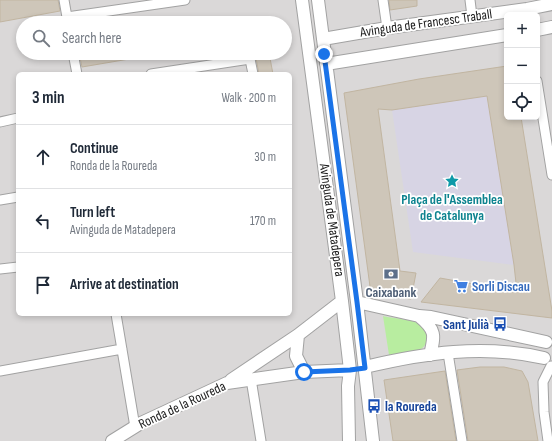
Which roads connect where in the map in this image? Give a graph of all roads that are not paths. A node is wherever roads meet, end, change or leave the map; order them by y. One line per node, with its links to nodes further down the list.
1 (64, 0): 10 (street)
2 (185, 0): 11 (street)
3 (302, 0): 33 (street, Avinguda de Matadepera)
4 (318, 0): 17 (street, Avinguda de Matadepera)
5 (383, 0): 14 (street)
6 (470, 0): 12 (street)
7 (548, 3): 8 (street, Avinguda de Francesc Traball)
8 (527, 12)
9 (504, 14): 12 (street, Avinguda de Francesc Traball)
10 (67, 16)
11 (91, 16)
12 (472, 16): 14 (street, Avinguda de Francesc Traball)
13 (552, 27): 15 (street)
14 (387, 28): 17 (street, Avinguda de Francesc Traball)
15 (540, 29)
16 (504, 35): 21 (street, Avinguda de Francesc Traball)
17 (323, 39): 21 (street, Avinguda de Matadepera)
18 (74, 60): 22 (street)
19 (243, 60): 23 (street)
20 (250, 60): 24 (street)
21 (326, 64): 34 (street, Avinguda de Matadepera)
22 (77, 72)
23 (164, 72)
24 (253, 72)
25 (538, 84): 28 (street)
26 (16, 118): 27 (street)
27 (0, 122)
28 (552, 175)
29 (16, 197): 30 (street)
30 (0, 200)
31 (16, 267): 32 (street)
32 (0, 269)
33 (342, 301): 34 (street); 37 (street); 44 (street, Avinguda de Matadepera)
34 (357, 302): 36 (street); 43 (street, Avinguda de Matadepera)
35 (116, 316): 39 (street)
36 (419, 316): 38 (street); 41 (street)
37 (298, 335): 46 (street); 48 (street)
38 (549, 340): 42 (street)
39 (122, 349): 45 (street); 49 (street)
40 (448, 353): 41 (street); 42 (street); 54 (street)
41 (430, 355): 43 (street)
42 (549, 364): 55 (street)
43 (365, 368): 44 (street); 53 (street, Avinguda de Matadepera)
44 (350, 370): 46 (street, Ronda de la Roureda); 52 (street, Avinguda de Matadepera)
45 (0, 371)
46 (304, 372): 47 (street, Ronda de la Roureda)
47 (251, 379): 48 (street, Ronda de la Roureda); 51 (street)
48 (227, 382): 49 (street, Ronda de la Roureda)
49 (135, 427): 50 (street, Ronda de la Roureda)
50 (112, 441)
51 (262, 441)
52 (349, 441)
53 (374, 441)
54 (462, 441)
55 (548, 441)

